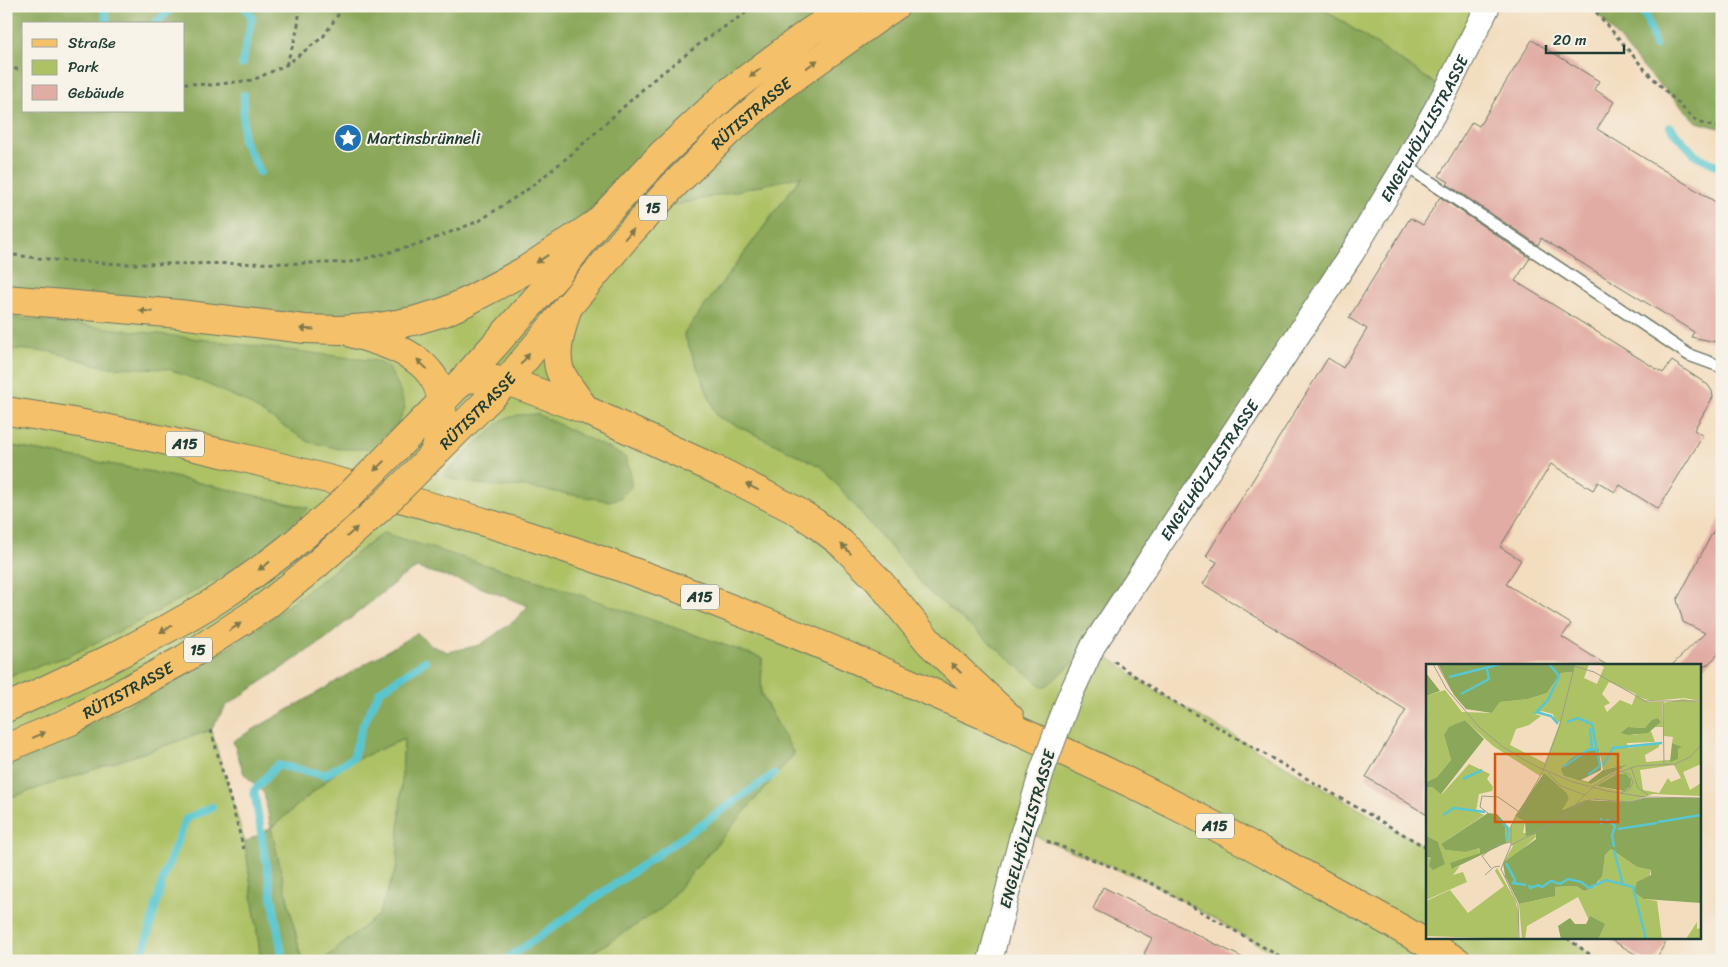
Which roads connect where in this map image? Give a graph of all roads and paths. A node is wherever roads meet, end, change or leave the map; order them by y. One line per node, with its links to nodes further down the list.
1 (299, 6): 8 (path)
2 (344, 6): 8 (path)
3 (756, 6): 15 (path)
4 (849, 6): 14 (main road, RÜTISTRASSE / 15, one-way to 14)
5 (895, 6): 17 (main road, RÜTISTRASSE / 15, one-way to 5)
6 (1488, 6): 13 (street, ENGELHÖLZLISTRASSE)
7 (1591, 6): 12 (path)
8 (286, 65): 11 (path)
9 (6, 68): 10 (path)
10 (22, 70)
11 (185, 83)
12 (1722, 129)
13 (1405, 164): 19 (lane); 26 (street, ENGELHÖLZLISTRASSE)
14 (597, 222): 18 (main road, one-way to 18); 20 (main road, RÜTISTRASSE / 15)
15 (6, 254)
16 (6, 299): 18 (main road, one-way to 16)
17 (568, 306): 21 (main road, RÜTISTRASSE / 15, one-way to 17); 23 (main road)
18 (340, 330): 22 (main road, one-way to 18)
19 (1722, 367)
20 (465, 378): 21 (main road); 22 (main road, RÜTISTRASSE / 15)
21 (506, 382): 23 (main road); 25 (main road, RÜTISTRASSE / 15)
22 (442, 402): 25 (main road, RÜTISTRASSE / 15)
23 (586, 410): 29 (main road, one-way to 23)
24 (6, 411): 29 (main road, A15)
25 (431, 443): 27 (main road, RÜTISTRASSE / 15, one-way to 27, bridge); 30 (main road, RÜTISTRASSE / 15, one-way to 25, bridge)
26 (1093, 646): 31 (street, ENGELHÖLZLISTRASSE, bridge); 32 (path)
27 (6, 708)
28 (211, 730): 33 (path)
29 (1027, 734): 37 (main road, A15)
30 (6, 748)
31 (1025, 825): 35 (street, ENGELHÖLZLISTRASSE); 36 (path)
32 (1426, 847)
33 (244, 849)
34 (1570, 940): 38 (path)
35 (990, 961)
36 (1288, 961)
37 (1457, 961)
38 (1599, 961)

